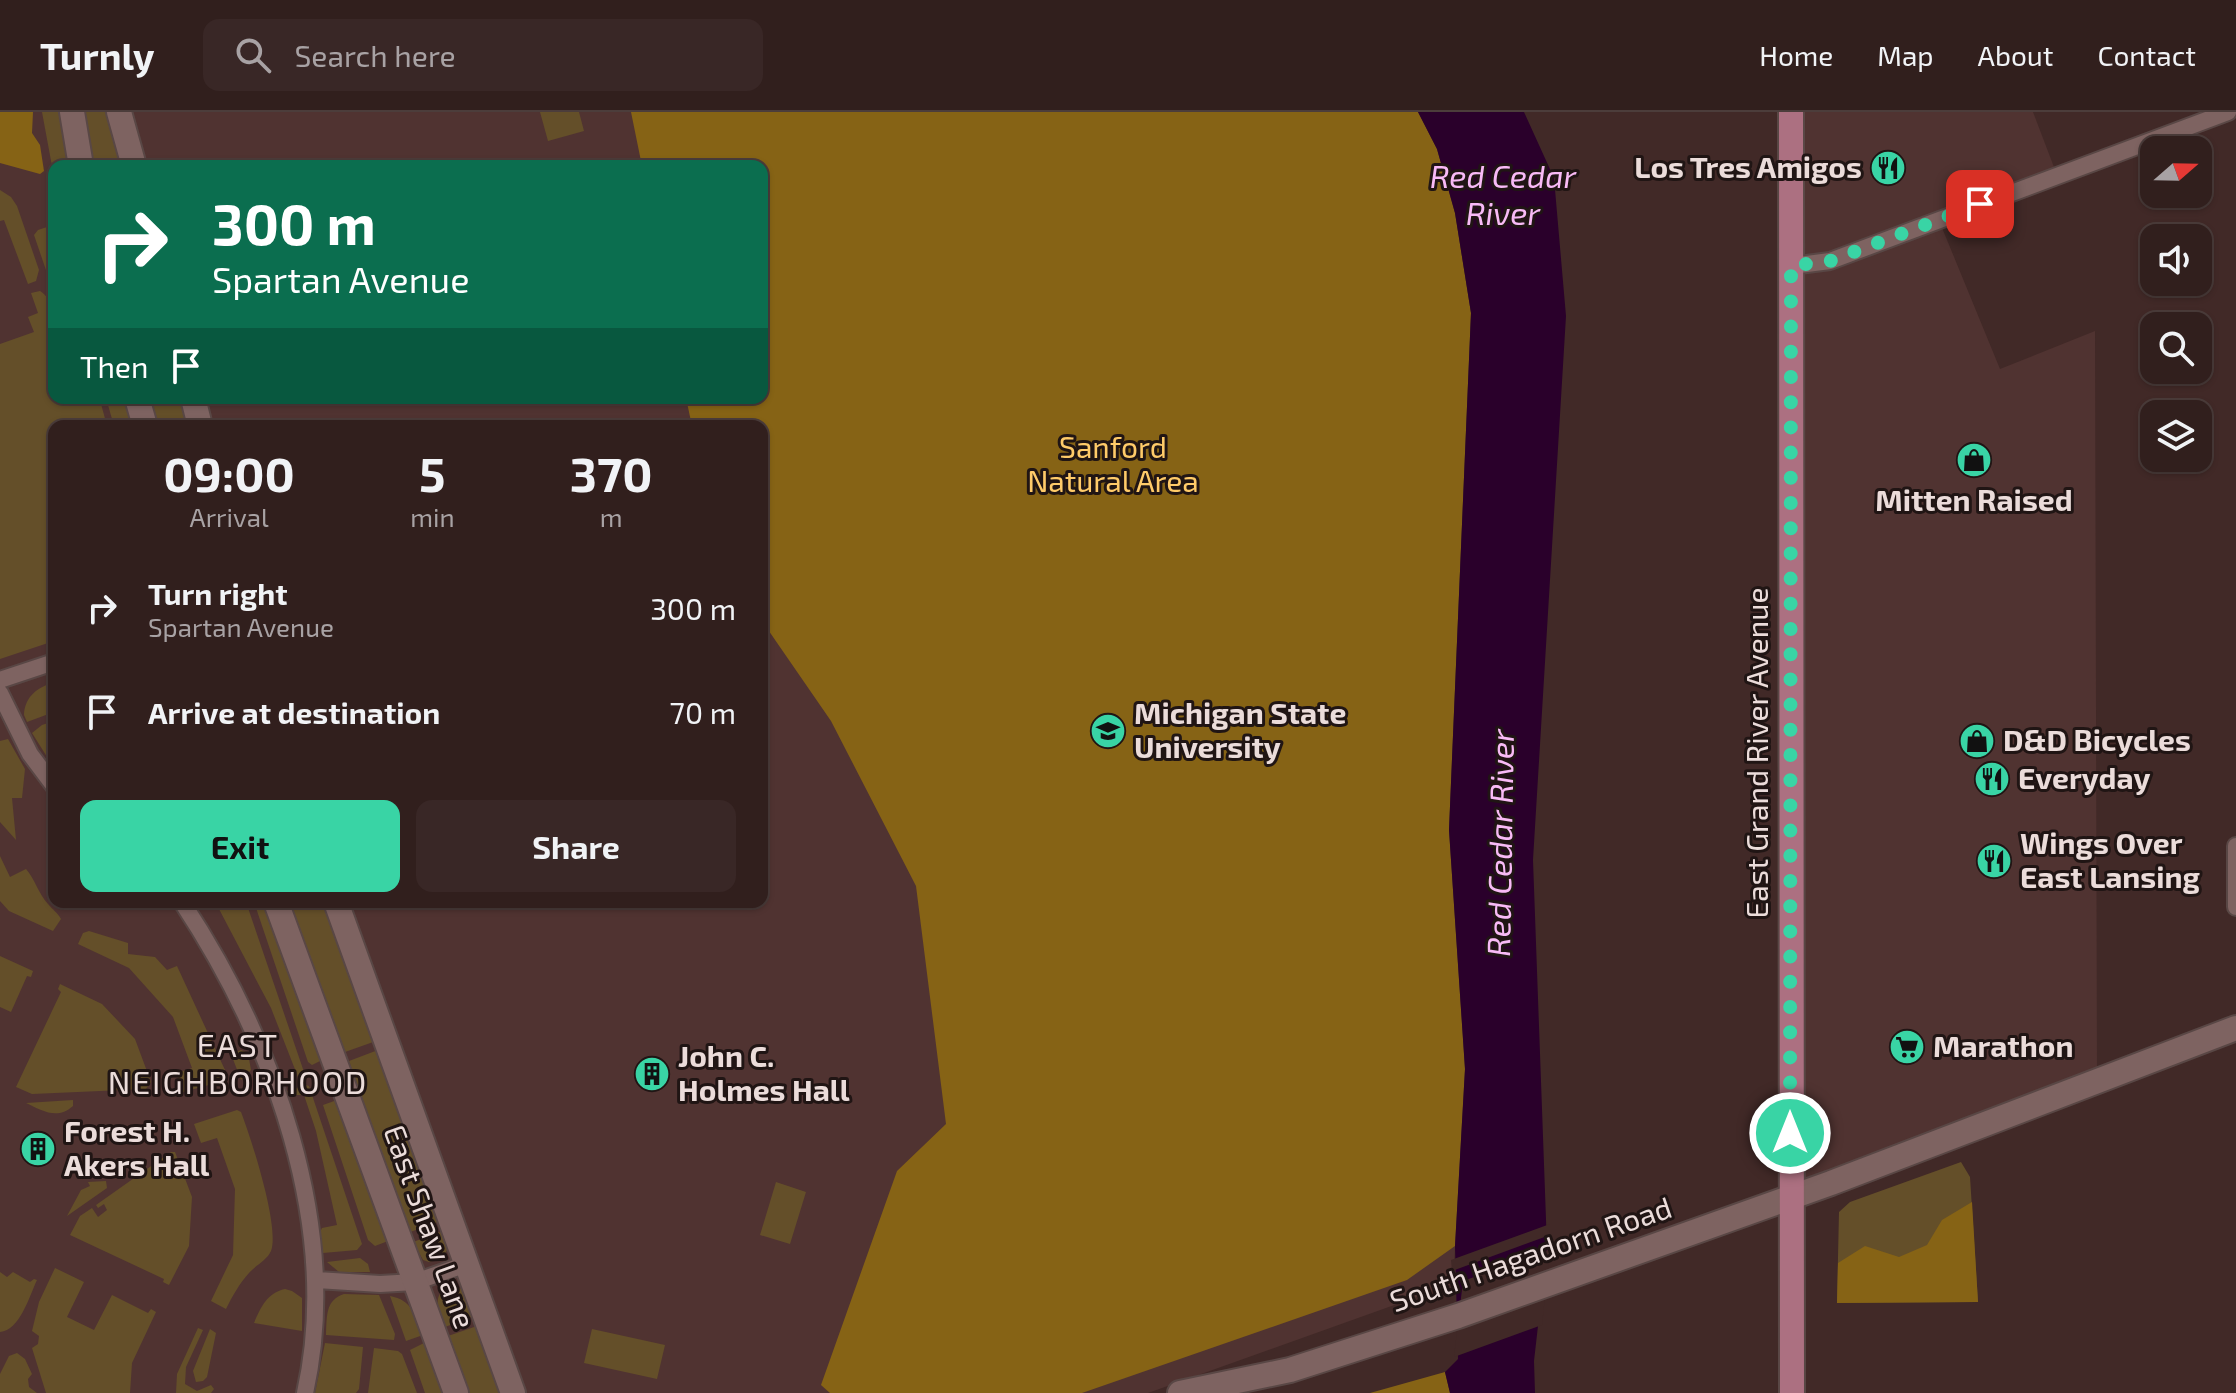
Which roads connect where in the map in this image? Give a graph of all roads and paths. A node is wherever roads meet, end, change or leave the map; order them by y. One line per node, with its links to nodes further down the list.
1 (72, 112): 5 (street)
2 (119, 112): 6 (street)
3 (1791, 112): 7 (main road, East Grand River Avenue)
4 (2228, 112): 7 (street)
5 (80, 160)
6 (132, 160)
7 (1791, 266): 18 (main road, East Grand River Avenue)
8 (48, 664): 9 (street)
9 (0, 680)
10 (0, 693): 11 (street)
11 (48, 778)
12 (2236, 846): 13 (street)
13 (2236, 907)
14 (185, 908): 20 (street)
15 (278, 908): 21 (street, East Shaw Lane)
16 (338, 908): 19 (street, East Shaw Lane)
17 (2236, 1028): 18 (street, South Hagadorn Road)
18 (1791, 1197): 22 (street, South Hagadorn Road); 28 (main road, East Grand River Avenue)
19 (467, 1264): 21 (street); 25 (street, East Shaw Lane)
20 (317, 1280): 21 (street); 23 (street)
21 (415, 1282): 24 (street, East Shaw Lane)
22 (1290, 1370): 26 (street, South Hagadorn Road); 27 (street, South Hagadorn Road)
23 (305, 1393)
24 (456, 1393)
25 (513, 1393)
26 (1180, 1393)
27 (1244, 1393)
28 (1792, 1393)

